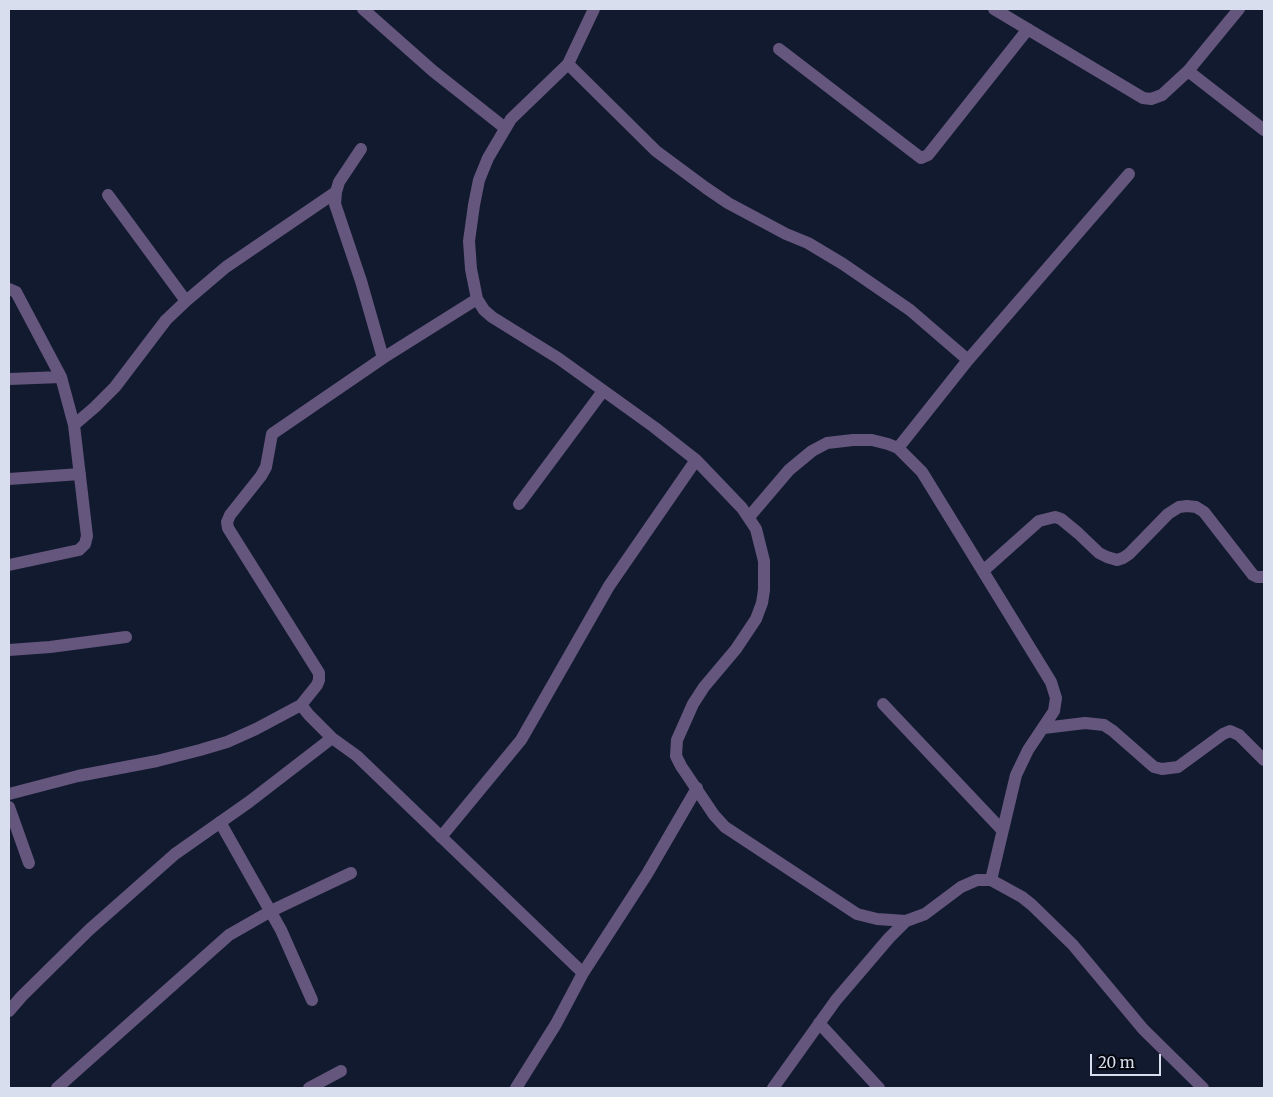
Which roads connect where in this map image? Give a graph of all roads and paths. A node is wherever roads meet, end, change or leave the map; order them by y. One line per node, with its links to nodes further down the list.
1 (363, 9): 9 (street)
2 (594, 9): 7 (street)
3 (994, 9): 5 (street)
4 (1240, 9): 8 (street)
5 (1028, 29): 6 (street); 8 (street)
6 (778, 48)
7 (568, 64): 9 (street); 19 (street)
8 (1188, 71): 10 (street)
9 (506, 128): 16 (street)
10 (1264, 130)
11 (361, 149): 13 (street)
12 (1129, 174): 19 (street)
13 (336, 192): 17 (street); 18 (street)
14 (108, 195): 17 (street)
15 (9, 289): 20 (street)
16 (477, 299): 18 (street); 22 (street)
17 (186, 301): 23 (street)
18 (383, 358): 36 (street)
19 (968, 360): 24 (street)
20 (61, 378): 21 (street); 23 (street)
21 (9, 379)
22 (604, 390): 25 (street); 28 (street)
23 (74, 425): 26 (street)
24 (898, 448): 29 (street); 31 (street)
25 (696, 460): 29 (street); 45 (street)
26 (80, 474): 27 (street); 30 (street)
27 (9, 479)
28 (518, 504)
29 (749, 516): 40 (street)
30 (9, 565)
31 (984, 571): 32 (street); 37 (street)
32 (1264, 577)
33 (126, 637): 34 (street)
34 (9, 650)
35 (883, 704): 44 (street)
36 (301, 705): 38 (street); 41 (street)
37 (1044, 728): 39 (street); 44 (street)
38 (332, 738): 43 (street); 45 (street)
39 (1264, 760)
40 (697, 788): 50 (street); 51 (street)
41 (9, 794)
42 (9, 807): 46 (street)
43 (220, 822): 49 (street); 53 (street)
44 (1002, 830): 48 (street)
45 (441, 837): 51 (street)
46 (29, 862)
47 (351, 873): 49 (street)
48 (991, 880): 50 (street); 61 (street)
49 (270, 911): 52 (street); 57 (street)
50 (906, 921): 54 (street)
51 (583, 973): 56 (street)
52 (312, 1000)
53 (9, 1012)
54 (819, 1023): 59 (street); 60 (street)
55 (341, 1071): 58 (street)
56 (522, 1086)
57 (57, 1088)
58 (309, 1088)
59 (774, 1088)
60 (879, 1088)
61 (1203, 1088)

